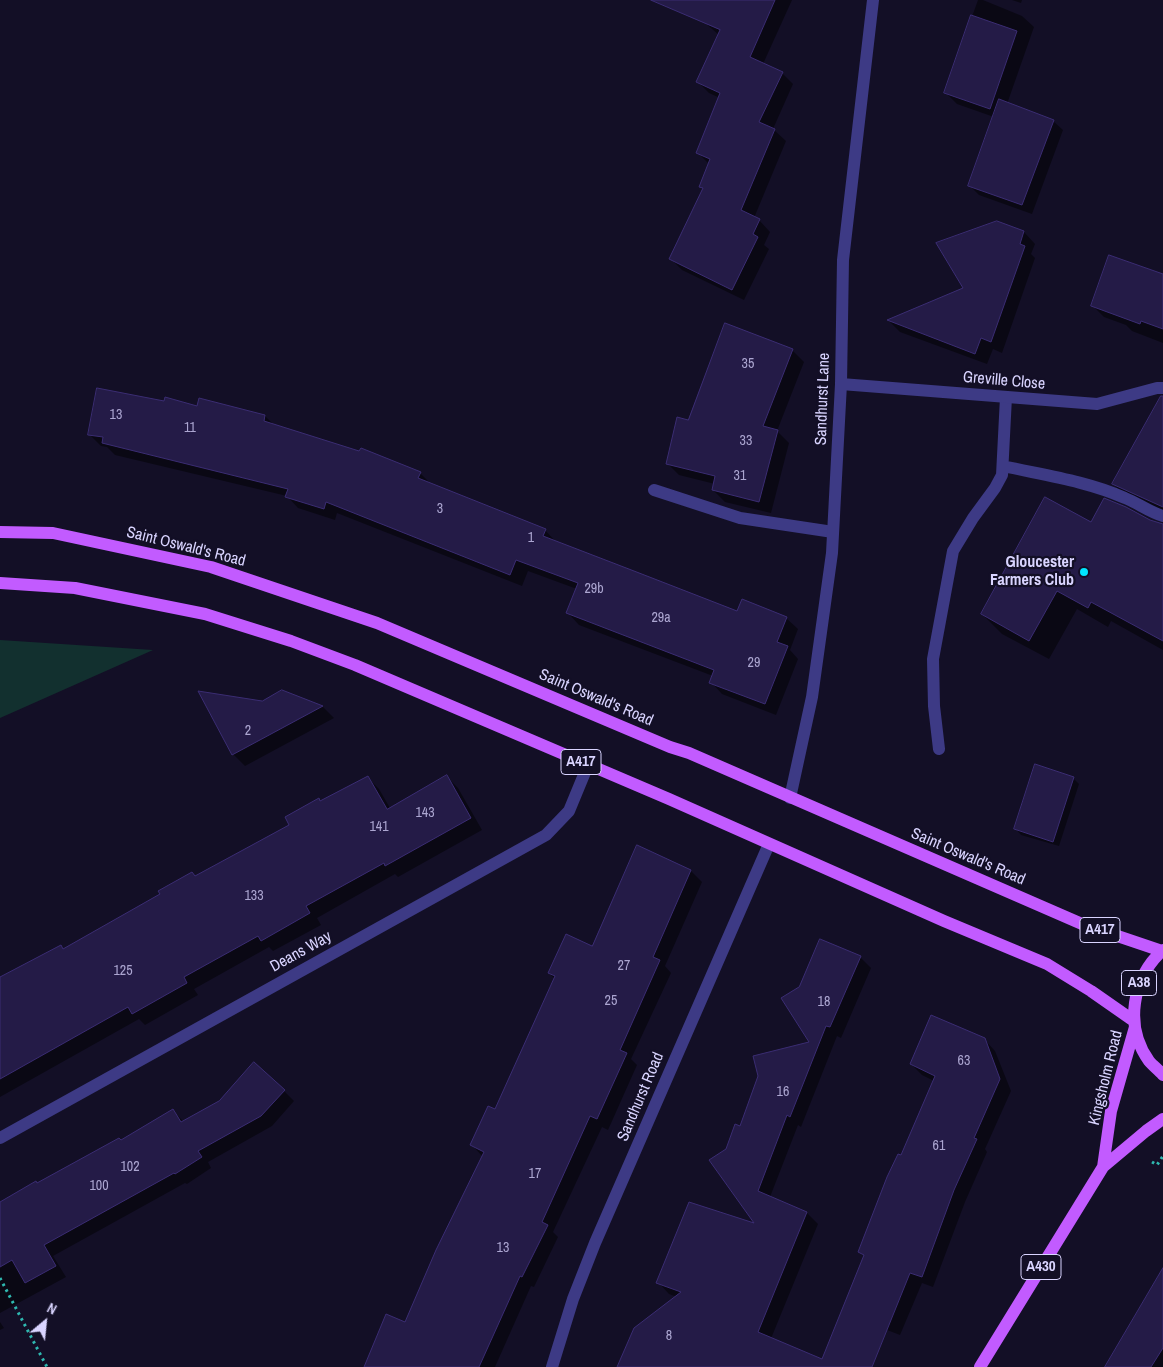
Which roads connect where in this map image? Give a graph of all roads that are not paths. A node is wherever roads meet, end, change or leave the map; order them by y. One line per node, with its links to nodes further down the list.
1 (873, 0): 2 (street, Sandhurst Lane)
2 (841, 384): 4 (street, Greville Close); 9 (street, Sandhurst Lane)
3 (1163, 388): 4 (street, Greville Close)
4 (1006, 397): 5 (street)
5 (1003, 466): 7 (street); 11 (street)
6 (654, 490): 9 (street)
7 (1163, 516)
8 (0, 532): 13 (main road, Saint Oswald's Road / A417)
9 (833, 532): 13 (street, Sandhurst Lane)
10 (0, 583): 12 (main road, A417)
11 (939, 749)
12 (588, 765): 14 (main road, A417); 19 (street, Deans Way)
13 (790, 798): 15 (main road, Saint Oswald's Road / A417)
14 (769, 844): 16 (main road, A417); 21 (street, Sandhurst Road)
15 (1162, 950): 16 (main road, A38)
16 (1135, 1024): 17 (main road, A38); 20 (main road, Kingsholm Road / A430)
17 (1163, 1075)
18 (1163, 1119): 20 (main road, Kingsholm Road / A430)
19 (0, 1138)
20 (1103, 1167): 22 (main road, Kingsholm Road / A430)
21 (552, 1367)
22 (980, 1367)

